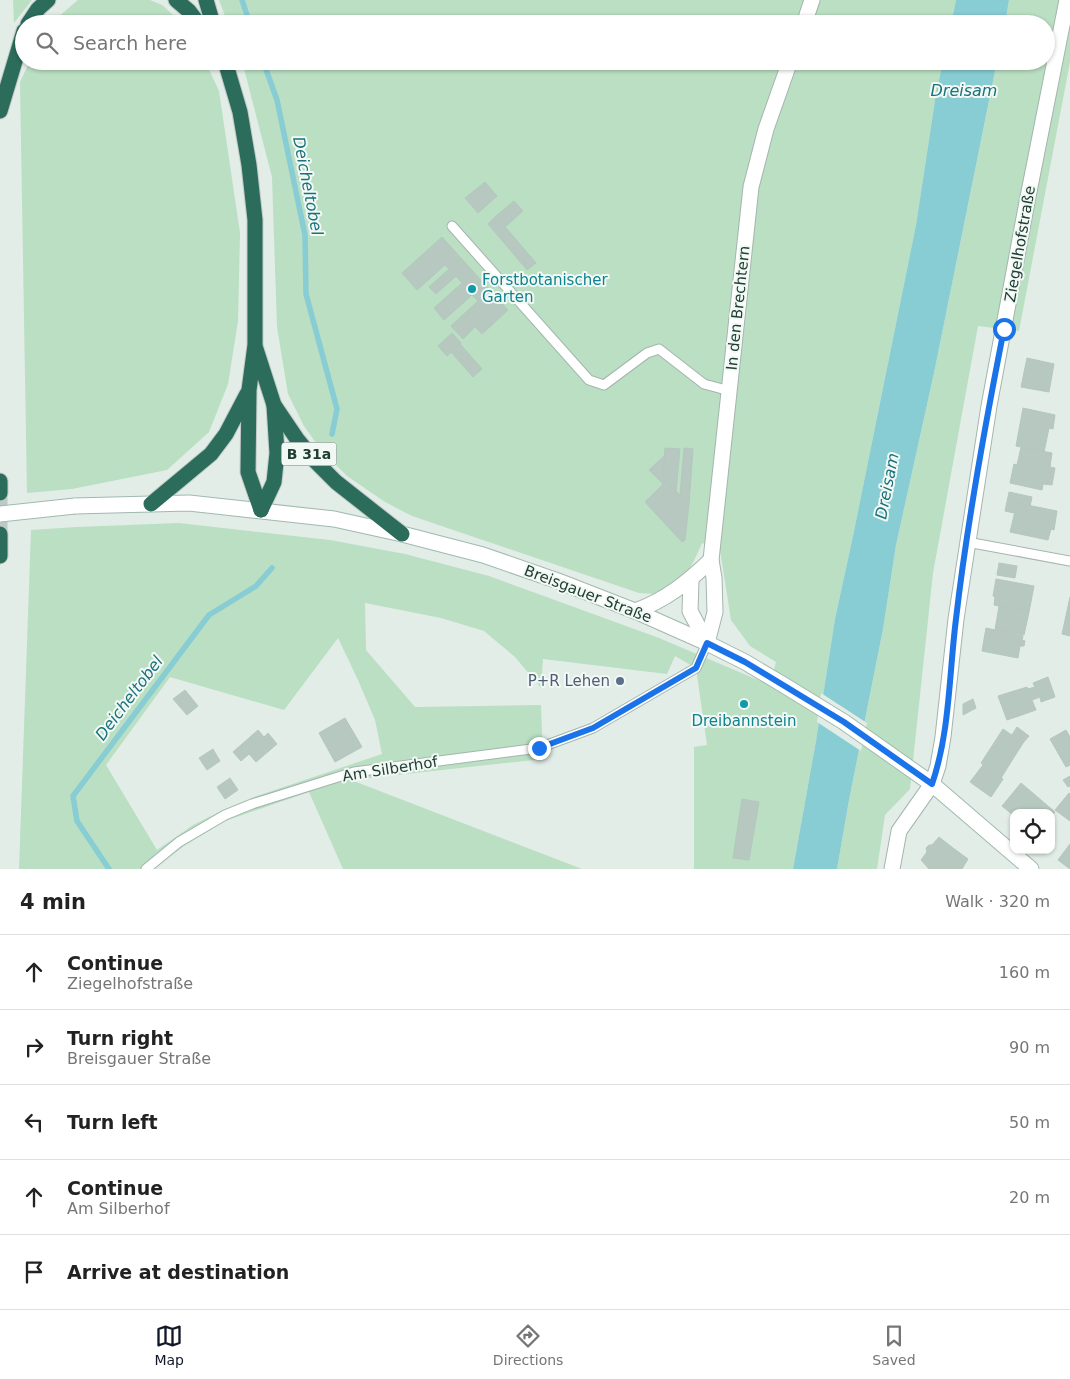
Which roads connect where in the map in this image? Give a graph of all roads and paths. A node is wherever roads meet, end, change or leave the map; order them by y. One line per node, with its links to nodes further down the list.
1 (48, 0): 6 (highway)
2 (176, 0): 7 (highway)
3 (206, 0): 8 (highway)
4 (812, 0): 9 (street)
5 (1067, 0): 11 (street, Ziegelhofstraße)
6 (34, 15)
7 (192, 15)
8 (210, 15)
9 (807, 15)
10 (15, 61): 15 (highway)
11 (1055, 61)
12 (228, 70): 17 (highway, B 31a)
13 (787, 70): 19 (street, In den Brechtern)
14 (1053, 70): 28 (street, Ziegelhofstraße)
15 (0, 111)
16 (452, 226): 19 (lane)
17 (255, 345): 18 (highway, B 31a); 20 (highway, B 31a)
18 (249, 390): 23 (highway, B 31a); 24 (highway, B 31a)
19 (730, 391): 30 (street, In den Brechtern)
20 (274, 405): 24 (highway, B 31a); 27 (highway, B 31a)
21 (0, 481): 22 (highway)
22 (0, 493)
23 (151, 504): 24 (street, Breisgauer Straße); 25 (street, Breisgauer Straße, bridge)
24 (260, 510): 27 (street, Breisgauer Straße)
25 (0, 514)
26 (0, 534): 29 (highway)
27 (402, 534): 33 (street, Breisgauer Straße)
28 (966, 542): 31 (lane); 35 (street, Ziegelhofstraße)
29 (0, 556)
30 (711, 560): 32 (street); 34 (street, In den Brechtern)
31 (1070, 561)
32 (691, 580): 33 (street); 34 (street)
33 (635, 611): 34 (street, Breisgauer Straße)
34 (707, 643): 35 (street, Breisgauer Straße); 36 (lane, Am Silberhof)
35 (932, 784): 37 (street, Ziegelhofstraße); 38 (street, Breisgauer Straße)
36 (146, 869)
37 (892, 869)
38 (1030, 869)

